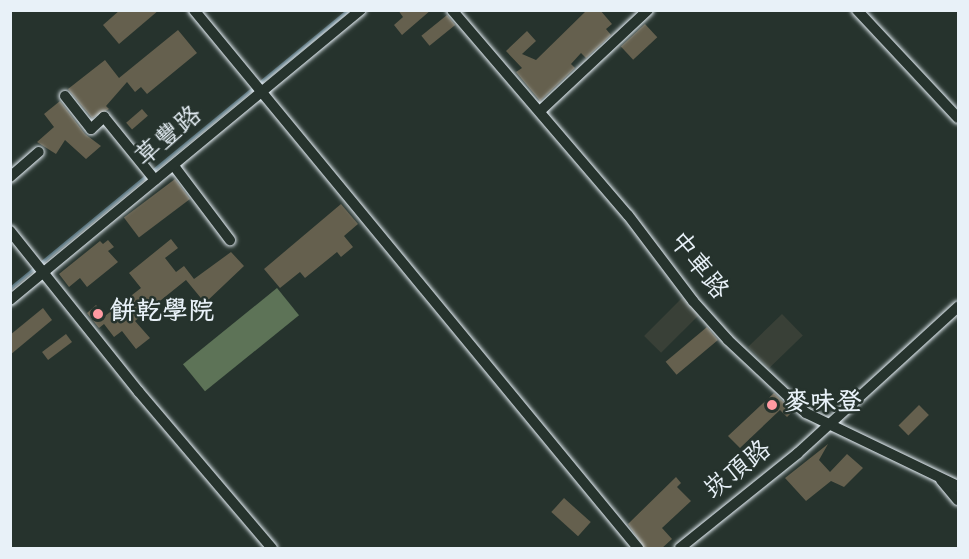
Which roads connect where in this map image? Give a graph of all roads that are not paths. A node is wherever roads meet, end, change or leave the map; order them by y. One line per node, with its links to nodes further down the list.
1 (194, 10): 6 (street)
2 (360, 10): 6 (street, 草豐路)
3 (452, 10): 8 (street, 中車路)
4 (648, 10): 8 (street)
5 (857, 10): 9 (street)
6 (260, 90): 11 (street, 草豐路); 24 (street)
7 (65, 96): 13 (street)
8 (540, 111): 19 (street, 中車路)
9 (958, 118)
10 (39, 152): 12 (street)
11 (174, 166): 13 (street, 草豐路); 15 (street)
12 (10, 177)
13 (155, 180): 16 (street, 草豐路)
14 (10, 231): 16 (street)
15 (230, 240)
16 (44, 273): 17 (street, 草豐路); 23 (street)
17 (10, 300)
18 (958, 307): 19 (street, 崁頂路)
19 (828, 427): 20 (street, 中車路); 25 (street, 崁頂路)
20 (938, 477): 21 (street, 中車路); 22 (street)
21 (958, 486)
22 (958, 500)
23 (273, 549)
24 (638, 549)
25 (680, 549)

